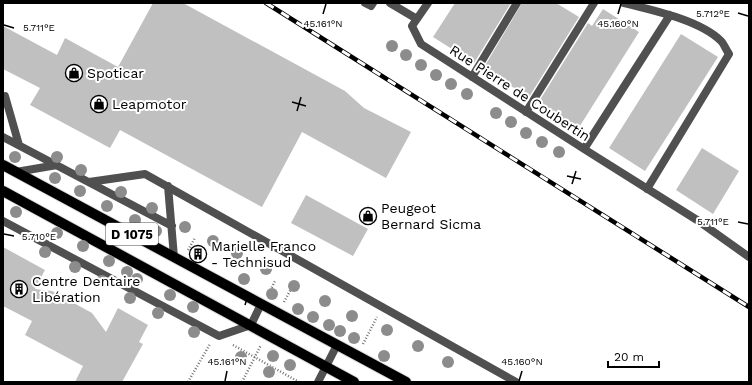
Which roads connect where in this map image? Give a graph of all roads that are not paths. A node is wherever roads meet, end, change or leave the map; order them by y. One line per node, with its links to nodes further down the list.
1 (365, 3): 2 (street)
2 (374, 3)
3 (390, 3): 9 (street)
4 (428, 3): 9 (street)
5 (517, 3): 10 (street)
6 (594, 3): 12 (street)
7 (624, 3): 8 (street)
8 (670, 15): 15 (street); 21 (street)
9 (417, 19): 10 (street, Rue Pierre de Coubertin)
10 (472, 77): 12 (street, Rue Pierre de Coubertin)
11 (5, 96): 14 (street)
12 (526, 112): 15 (street, Rue Pierre de Coubertin)
13 (3, 137): 14 (street)
14 (19, 145): 17 (street)
15 (584, 149): 21 (street, Rue Pierre de Coubertin)
16 (3, 165): 18 (main road, D 1075)
17 (57, 165): 18 (street); 19 (street)
18 (16, 172): 25 (main road, D 1075)
19 (89, 182): 20 (street); 24 (street)
20 (168, 186): 24 (street); 34 (street)
21 (646, 189): 26 (street, Rue Pierre de Coubertin)
22 (3, 191): 28 (main road, D 1075)
23 (3, 221): 28 (street)
24 (172, 226): 25 (street)
25 (174, 257): 27 (main road, D 1075)
26 (749, 258)
27 (260, 304): 28 (street); 29 (main road, D 1075)
28 (251, 325): 30 (main road, D 1075)
29 (337, 345): 30 (street); 33 (main road, D 1075)
30 (326, 367): 31 (street); 32 (main road, D 1075)
31 (318, 382)
32 (354, 382)
33 (406, 382)
34 (516, 382)

